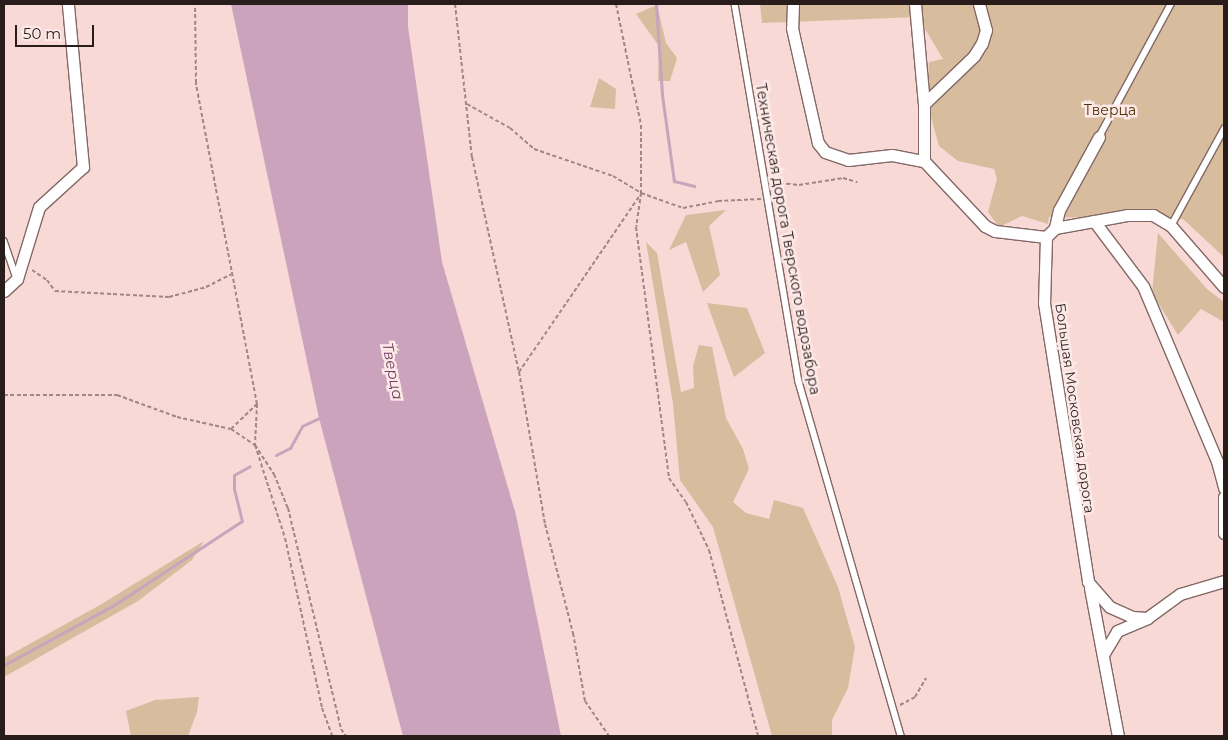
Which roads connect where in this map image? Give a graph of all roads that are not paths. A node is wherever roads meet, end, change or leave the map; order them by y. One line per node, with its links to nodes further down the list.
1 (68, 4): 16 (street)
2 (735, 4): 26 (lane, Техническая дорога Тверского водозабора)
3 (793, 4): 10 (street)
4 (915, 4): 7 (street)
5 (980, 4): 7 (street)
6 (1171, 4): 9 (lane)
7 (924, 104): 10 (street)
8 (1224, 129): 12 (lane)
9 (1099, 138): 13 (street)
10 (924, 161): 14 (street)
11 (1094, 221): 12 (street); 13 (street); 19 (street)
12 (1171, 226): 17 (street)
13 (1055, 228): 14 (street)
14 (1046, 237): 23 (street, Большая Московская дорога)
15 (4, 241): 16 (lane)
16 (17, 279): 18 (street)
17 (1224, 287)
18 (4, 291)
19 (1224, 488)
20 (1224, 496): 21 (street)
21 (1224, 533)
22 (1224, 580): 24 (street)
23 (1088, 582): 24 (street); 25 (street, Большая Московская дорога)
24 (1147, 618): 25 (street)
25 (1104, 653): 27 (street, Большая Московская дорога)
26 (901, 736)
27 (1118, 736)

